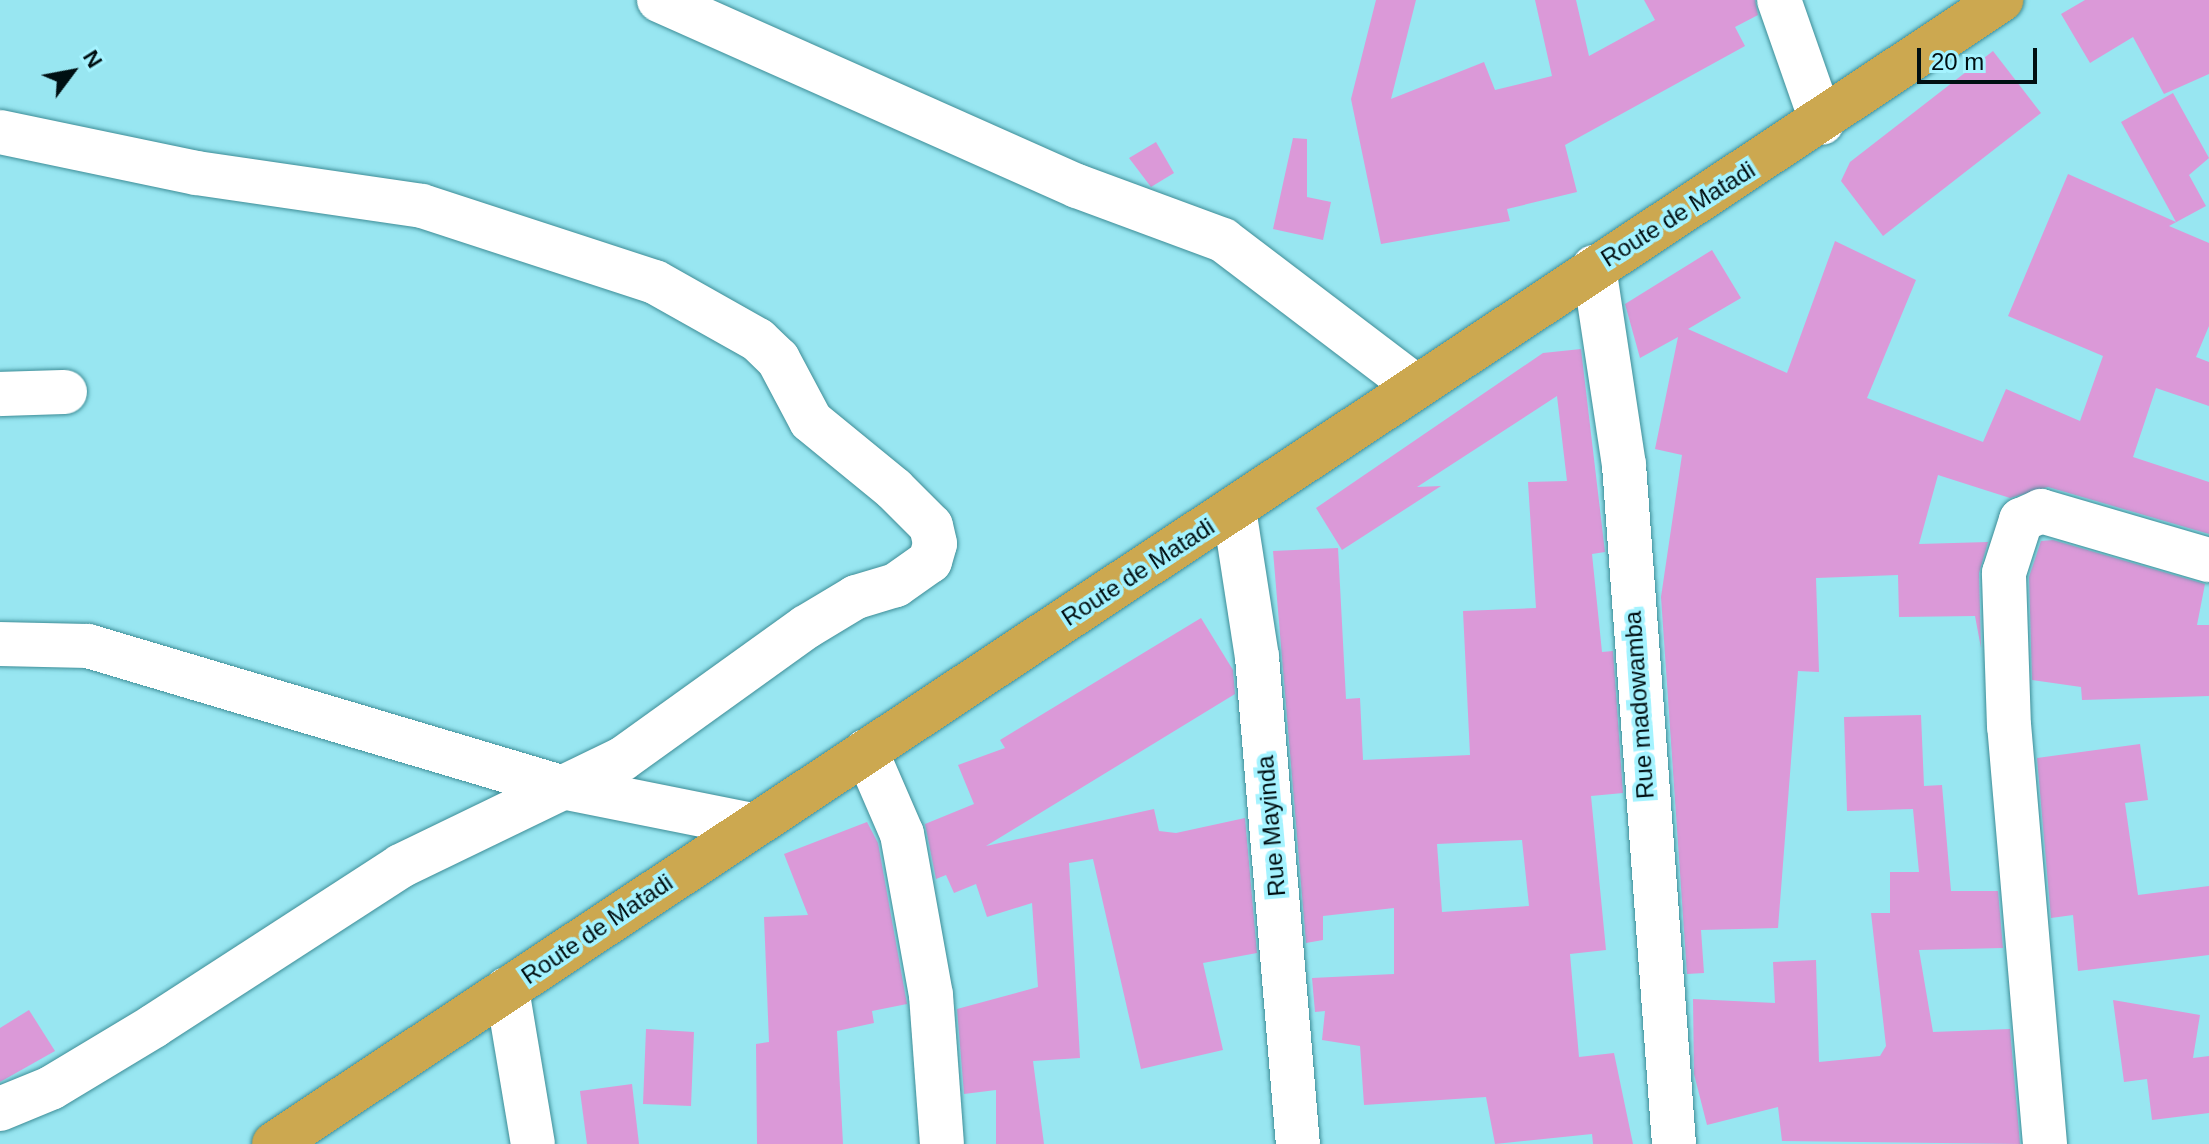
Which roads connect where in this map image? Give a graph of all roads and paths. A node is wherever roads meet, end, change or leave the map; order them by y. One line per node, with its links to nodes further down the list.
1 (659, 0): 7 (street)
2 (1779, 0): 4 (street)
3 (2001, 0): 4 (highway, Route de Matadi)
4 (1822, 123): 6 (highway, Route de Matadi)
5 (0, 132): 14 (street)
6 (1594, 267): 7 (highway, Route de Matadi); 22 (street, Rue madowamba)
7 (1414, 385): 10 (highway, Route de Matadi)
8 (65, 392): 9 (street)
9 (0, 394)
10 (1234, 509): 13 (highway, Route de Matadi); 21 (street, Rue Mayinda)
11 (2209, 560): 23 (street)
12 (0, 644): 14 (street)
13 (866, 751): 15 (highway, Route de Matadi); 20 (street)
14 (562, 787): 15 (street); 17 (street)
15 (753, 825): 16 (highway, Route de Matadi)
16 (507, 989): 18 (highway, Route de Matadi); 19 (street)
17 (0, 1109)
18 (274, 1144)
19 (533, 1144)
20 (942, 1144)
21 (1298, 1144)
22 (1674, 1144)
23 (2045, 1144)

